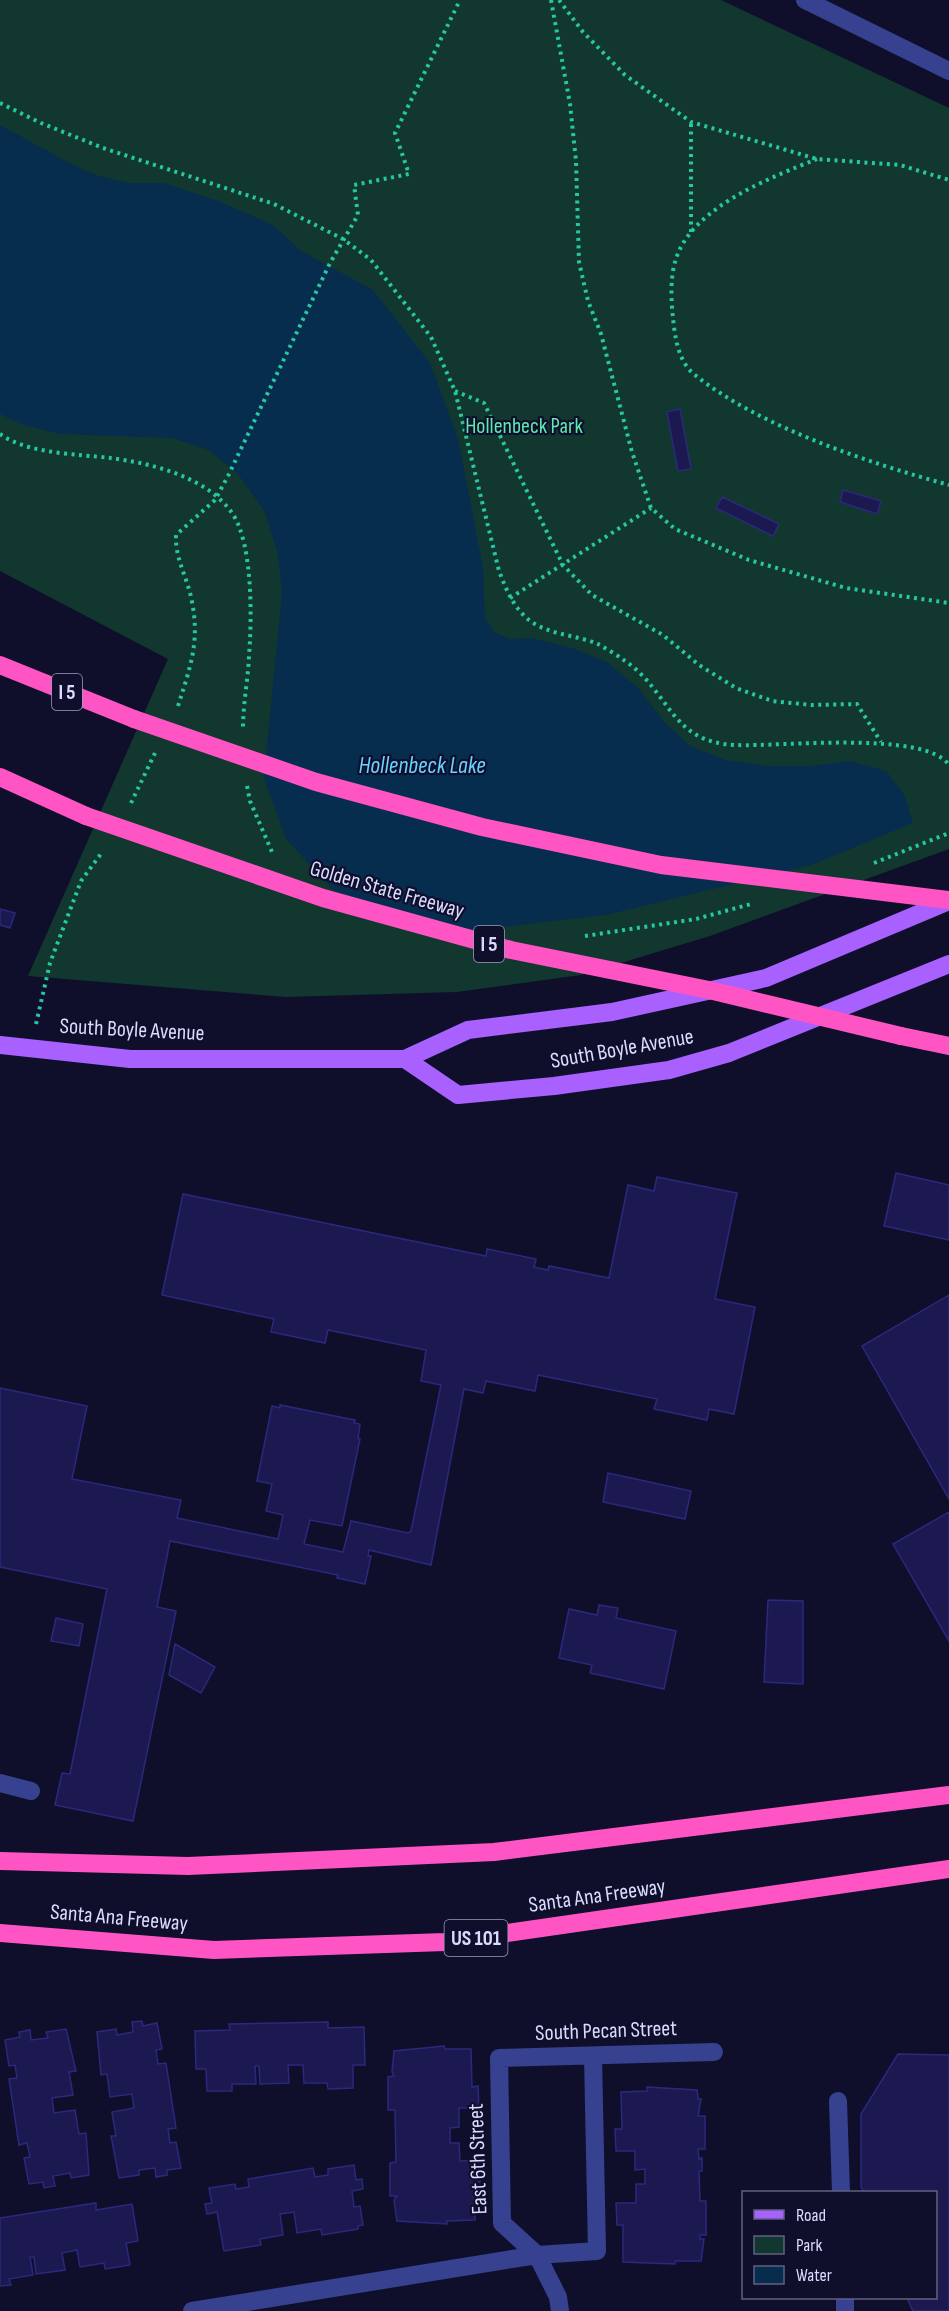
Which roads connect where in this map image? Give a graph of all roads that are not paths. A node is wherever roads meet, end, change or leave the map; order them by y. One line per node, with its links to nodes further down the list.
1 (805, 0): 2 (street)
2 (949, 71)
3 (0, 665): 5 (highway, I 5, bridge)
4 (0, 777): 8 (highway, Golden State Freeway / I 5, bridge)
5 (949, 900): 9 (main road, South Boyle Avenue)
6 (949, 964): 9 (main road, South Boyle Avenue)
7 (0, 1045): 9 (main road, South Boyle Avenue)
8 (949, 1046)
9 (405, 1059)
10 (0, 1783): 11 (street)
11 (31, 1791)
12 (949, 1795): 13 (highway)
13 (0, 1861)
14 (949, 1869): 15 (highway, Santa Ana Freeway / US 101)
15 (0, 1933)
16 (714, 2052): 17 (street, South Pecan Street)
17 (593, 2056): 18 (street, South Pecan Street); 21 (street)
18 (499, 2058): 21 (street, East 6th Street)
19 (838, 2101): 20 (street)
20 (841, 2191)
21 (537, 2254): 22 (street); 24 (street, East 6th Street)
22 (213, 2309): 23 (street)
23 (192, 2311)
24 (560, 2311)

